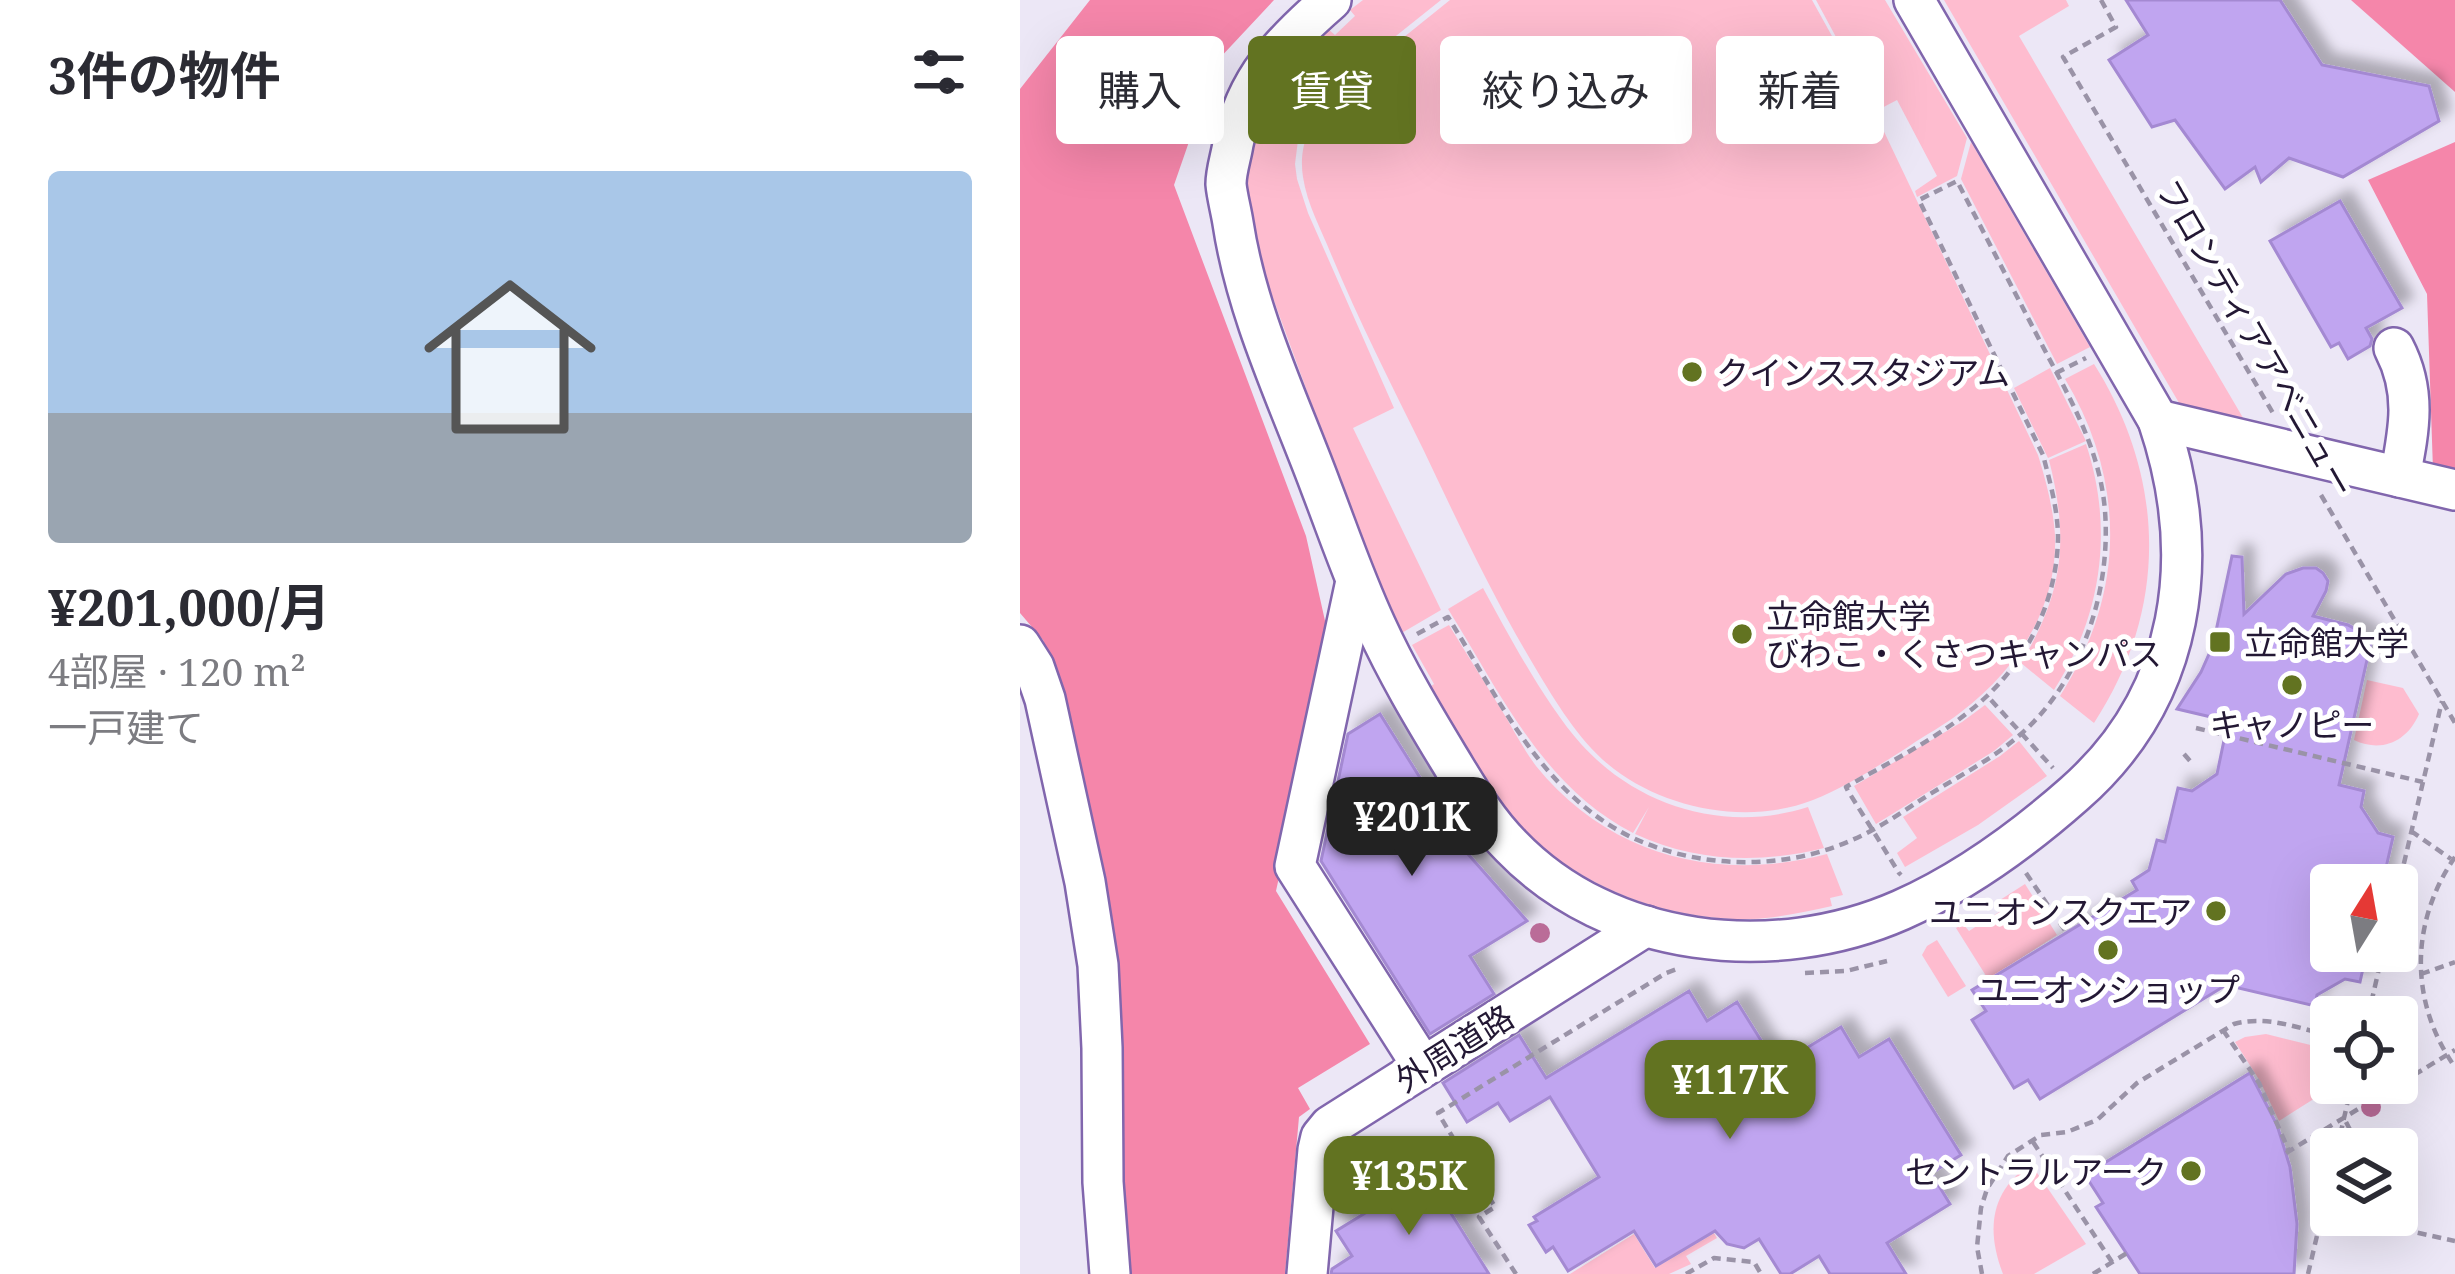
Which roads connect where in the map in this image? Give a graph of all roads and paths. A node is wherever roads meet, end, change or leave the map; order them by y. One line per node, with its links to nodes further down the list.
1 (1331, 0): 12 (street)
2 (1914, 0): 7 (street)
3 (2101, 0): 8 (path, フロンティアアベニュー)
4 (2394, 348): 9 (street)
5 (2090, 357): 6 (path)
6 (2056, 373): 19 (path); 24 (path)
7 (2163, 433): 8 (street); 30 (street)
8 (2304, 466): 9 (street); 11 (street); 16 (path, フロンティアアベニュー)
9 (2400, 477): 10 (street)
10 (2455, 490)
11 (2455, 514)
12 (1356, 581): 30 (street); 41 (street)
13 (1410, 638): 24 (path)
14 (1020, 645): 55 (street)
15 (1990, 700): 19 (path)
16 (2442, 701): 17 (path, フロンティアアベニュー); 23 (path)
17 (2455, 723)
18 (2196, 728): 23 (path)
19 (2021, 734): 22 (path); 24 (path)
20 (2184, 754): 21 (path)
21 (2190, 761)
22 (2054, 770)
23 (2423, 782): 25 (path)
24 (1873, 830): 28 (path)
25 (2411, 831): 26 (path); 27 (path)
26 (2454, 859): 36 (path)
27 (2404, 864)
28 (1899, 873)
29 (2026, 873): 31 (path)
30 (1646, 926): 41 (street, 外周道路)
31 (2066, 932)
32 (1887, 961): 35 (path)
33 (2455, 962): 36 (path)
34 (1696, 967): 57 (path)
35 (1790, 974)
36 (2420, 975): 40 (path)
37 (2222, 1029): 38 (path); 44 (path); 47 (path)
38 (2310, 1031)
39 (2455, 1050): 40 (path)
40 (2447, 1055): 42 (path); 44 (path)
41 (1424, 1067): 56 (street, 外周道路)
42 (2455, 1067)
43 (2347, 1104): 44 (path)
44 (2344, 1118): 45 (path); 46 (path)
45 (2342, 1128)
46 (2349, 1128)
47 (2032, 1141): 54 (path); 60 (path)
48 (2418, 1233): 50 (path)
49 (2317, 1236): 62 (path)
50 (2455, 1241)
51 (1735, 1246): 53 (path)
52 (2127, 1252): 54 (path)
53 (1732, 1260): 58 (path); 59 (path)
54 (2112, 1262): 61 (path)
55 (1110, 1274)
56 (1307, 1274)
57 (1516, 1274)
58 (1686, 1274)
59 (1761, 1274)
60 (1982, 1274)
61 (2092, 1274)
62 (2308, 1274)

